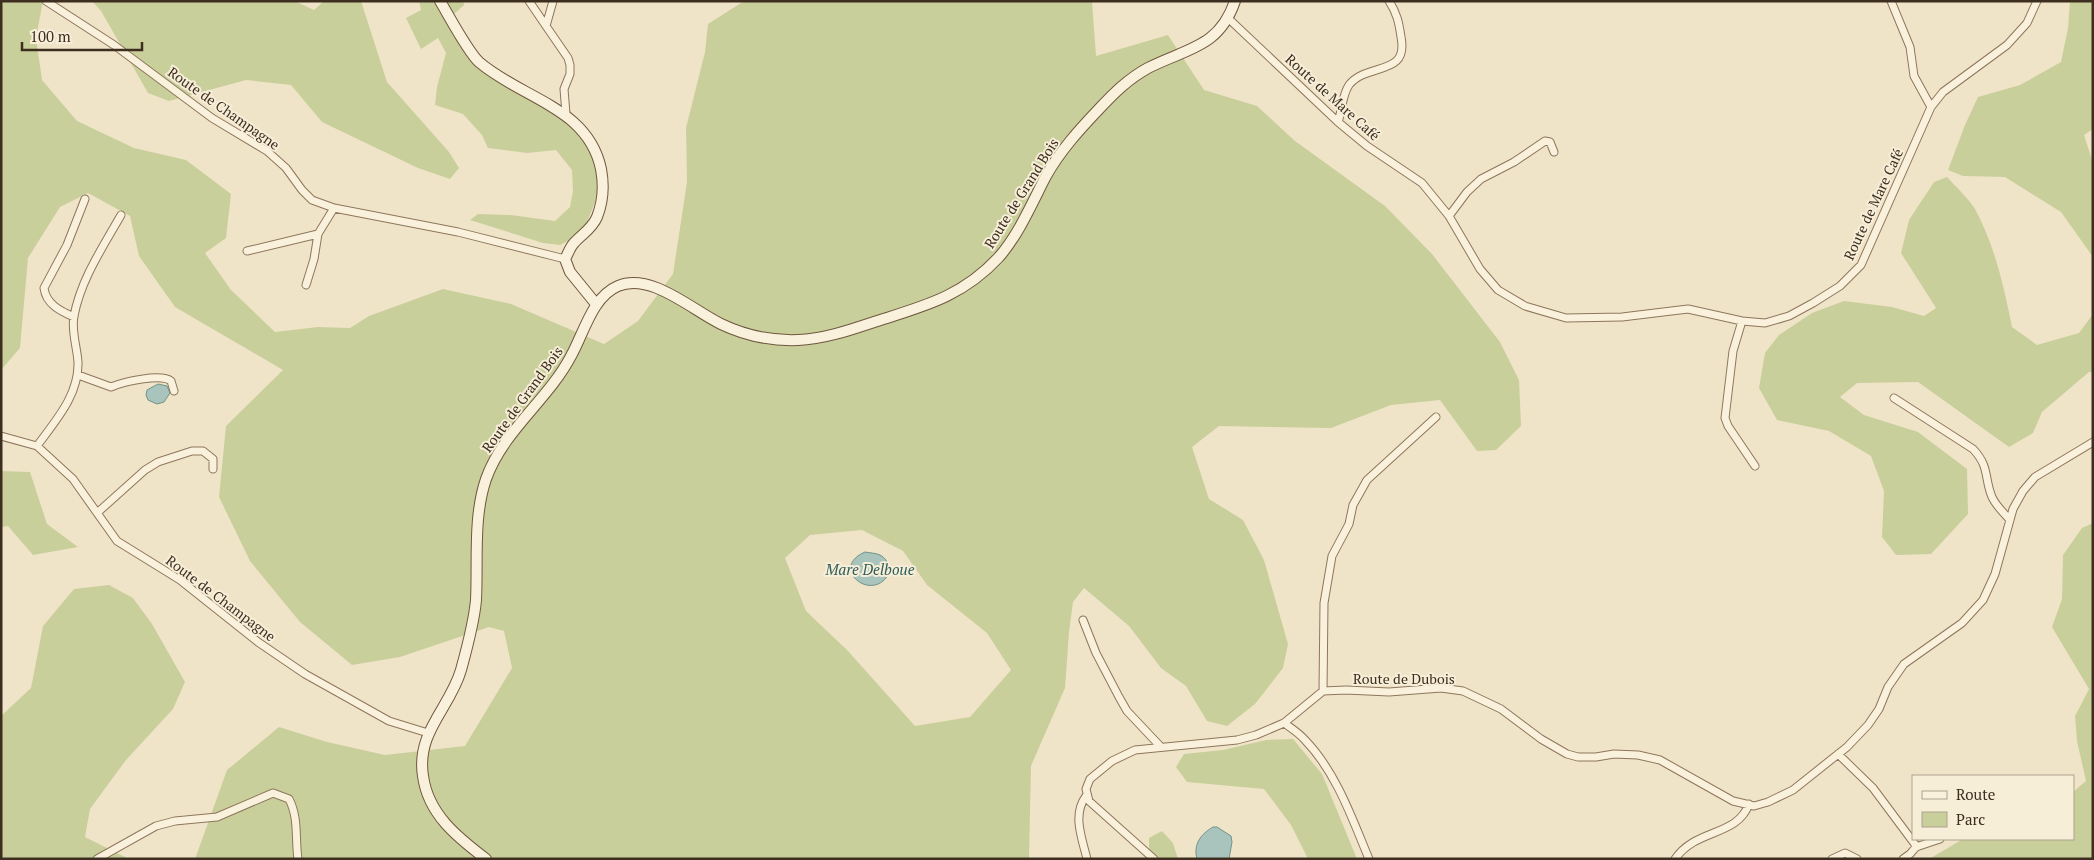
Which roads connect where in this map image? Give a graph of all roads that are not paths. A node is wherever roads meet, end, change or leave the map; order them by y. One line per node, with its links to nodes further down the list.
1 (440, 1): 12 (main road)
2 (529, 1): 10 (street)
3 (553, 1): 10 (street)
4 (1235, 1): 9 (main road, Route de Grand Bois)
5 (1389, 1): 13 (street)
6 (1891, 1): 11 (street)
7 (2037, 1): 11 (street, Route de Mare Café)
8 (48, 2): 16 (street, Route de Champagne)
9 (1229, 19): 13 (street, Route de Mare Café); 23 (main road, Route de Grand Bois)
10 (546, 26): 12 (street)
11 (1931, 107): 25 (street, Route de Mare Café)
12 (566, 114): 21 (main road)
13 (1338, 122): 18 (street, Route de Mare Café)
14 (1554, 152): 18 (street)
15 (85, 199): 24 (street)
16 (334, 208): 19 (street); 21 (street, Route de Champagne)
17 (121, 215): 24 (street)
18 (1450, 216): 25 (street, Route de Mare Café)
19 (318, 234): 20 (street); 22 (street)
20 (247, 251)
21 (565, 259): 23 (main road)
22 (306, 285)
23 (596, 304): 40 (main road, Route de Grand Bois)
24 (74, 317): 26 (street)
25 (1742, 321): 33 (street)
26 (78, 375): 27 (street); 32 (street)
27 (174, 390)
28 (1894, 398): 36 (street)
29 (1436, 417): 38 (street)
30 (1, 436): 32 (street, Route de Champagne)
31 (2093, 442): 36 (street, Route de Dubois)
32 (37, 446): 35 (street, Route de Champagne)
33 (1756, 466)
34 (213, 470): 35 (street)
35 (97, 513): 40 (street, Route de Champagne)
36 (2010, 520): 42 (street, Route de Dubois)
37 (1083, 620): 41 (street)
38 (1323, 691): 39 (street); 44 (street, Route de Dubois)
39 (1284, 723): 41 (street); 54 (street)
40 (428, 734): 51 (main road, Route de Grand Bois)
41 (1160, 746): 43 (street)
42 (1838, 754): 44 (street, Route de Dubois); 45 (street)
43 (1086, 796): 52 (street); 53 (street)
44 (1749, 804): 55 (street)
45 (1912, 839)
46 (1913, 840): 48 (street)
47 (1937, 840): 48 (street)
48 (1918, 847): 58 (street)
49 (97, 859): 50 (street)
50 (298, 859)
51 (486, 859)
52 (1087, 859)
53 (1154, 859)
54 (1369, 859)
55 (1675, 859)
56 (1832, 859): 57 (street)
57 (1857, 859)
58 (1903, 859)

